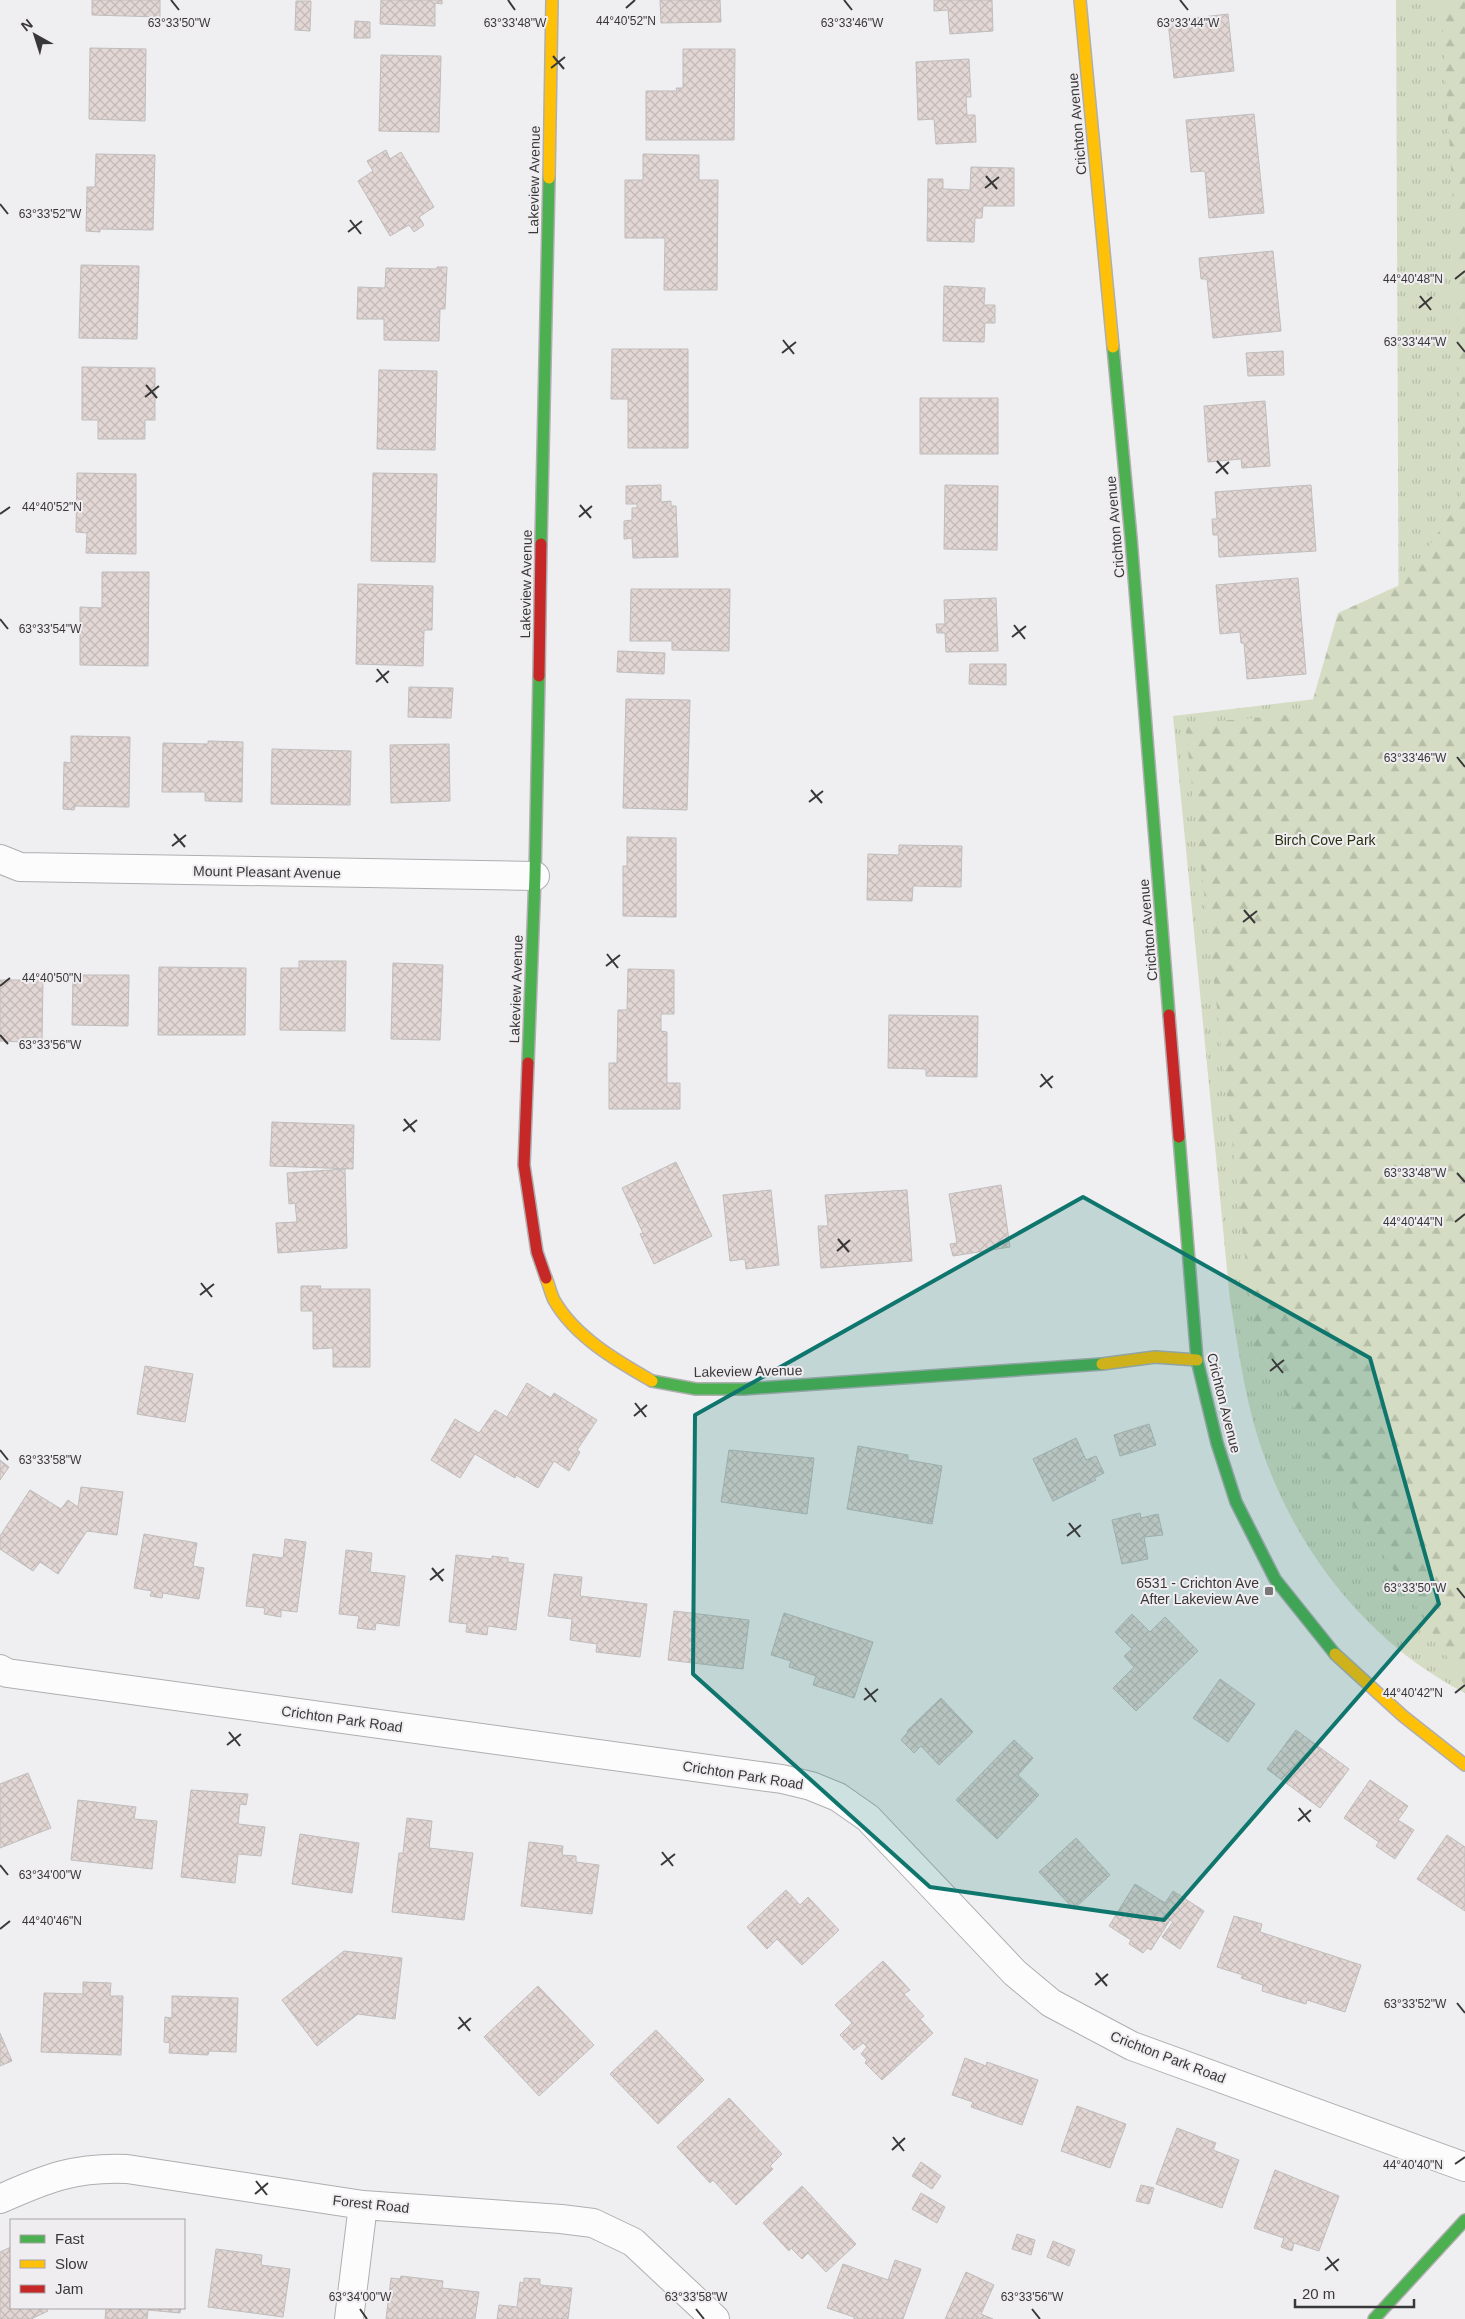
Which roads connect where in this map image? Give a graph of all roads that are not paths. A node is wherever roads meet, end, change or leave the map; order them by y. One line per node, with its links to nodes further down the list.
1 (552, 0): 4 (street, Lakeview Avenue)
2 (1080, 0): 5 (street, Crichton Avenue)
3 (0, 859): 4 (street, Mount Pleasant Avenue)
4 (535, 876): 5 (street, Lakeview Avenue)
5 (1197, 1360): 7 (street, Crichton Avenue)
6 (2, 1674): 8 (street, Crichton Park Road)
7 (1465, 1765)
8 (1465, 2167)
9 (0, 2199): 10 (street, Forest Road)
10 (363, 2205): 12 (street); 13 (street, Forest Road)
11 (1465, 2220): 14 (street)
12 (349, 2319)
13 (715, 2319)
14 (1374, 2319)

